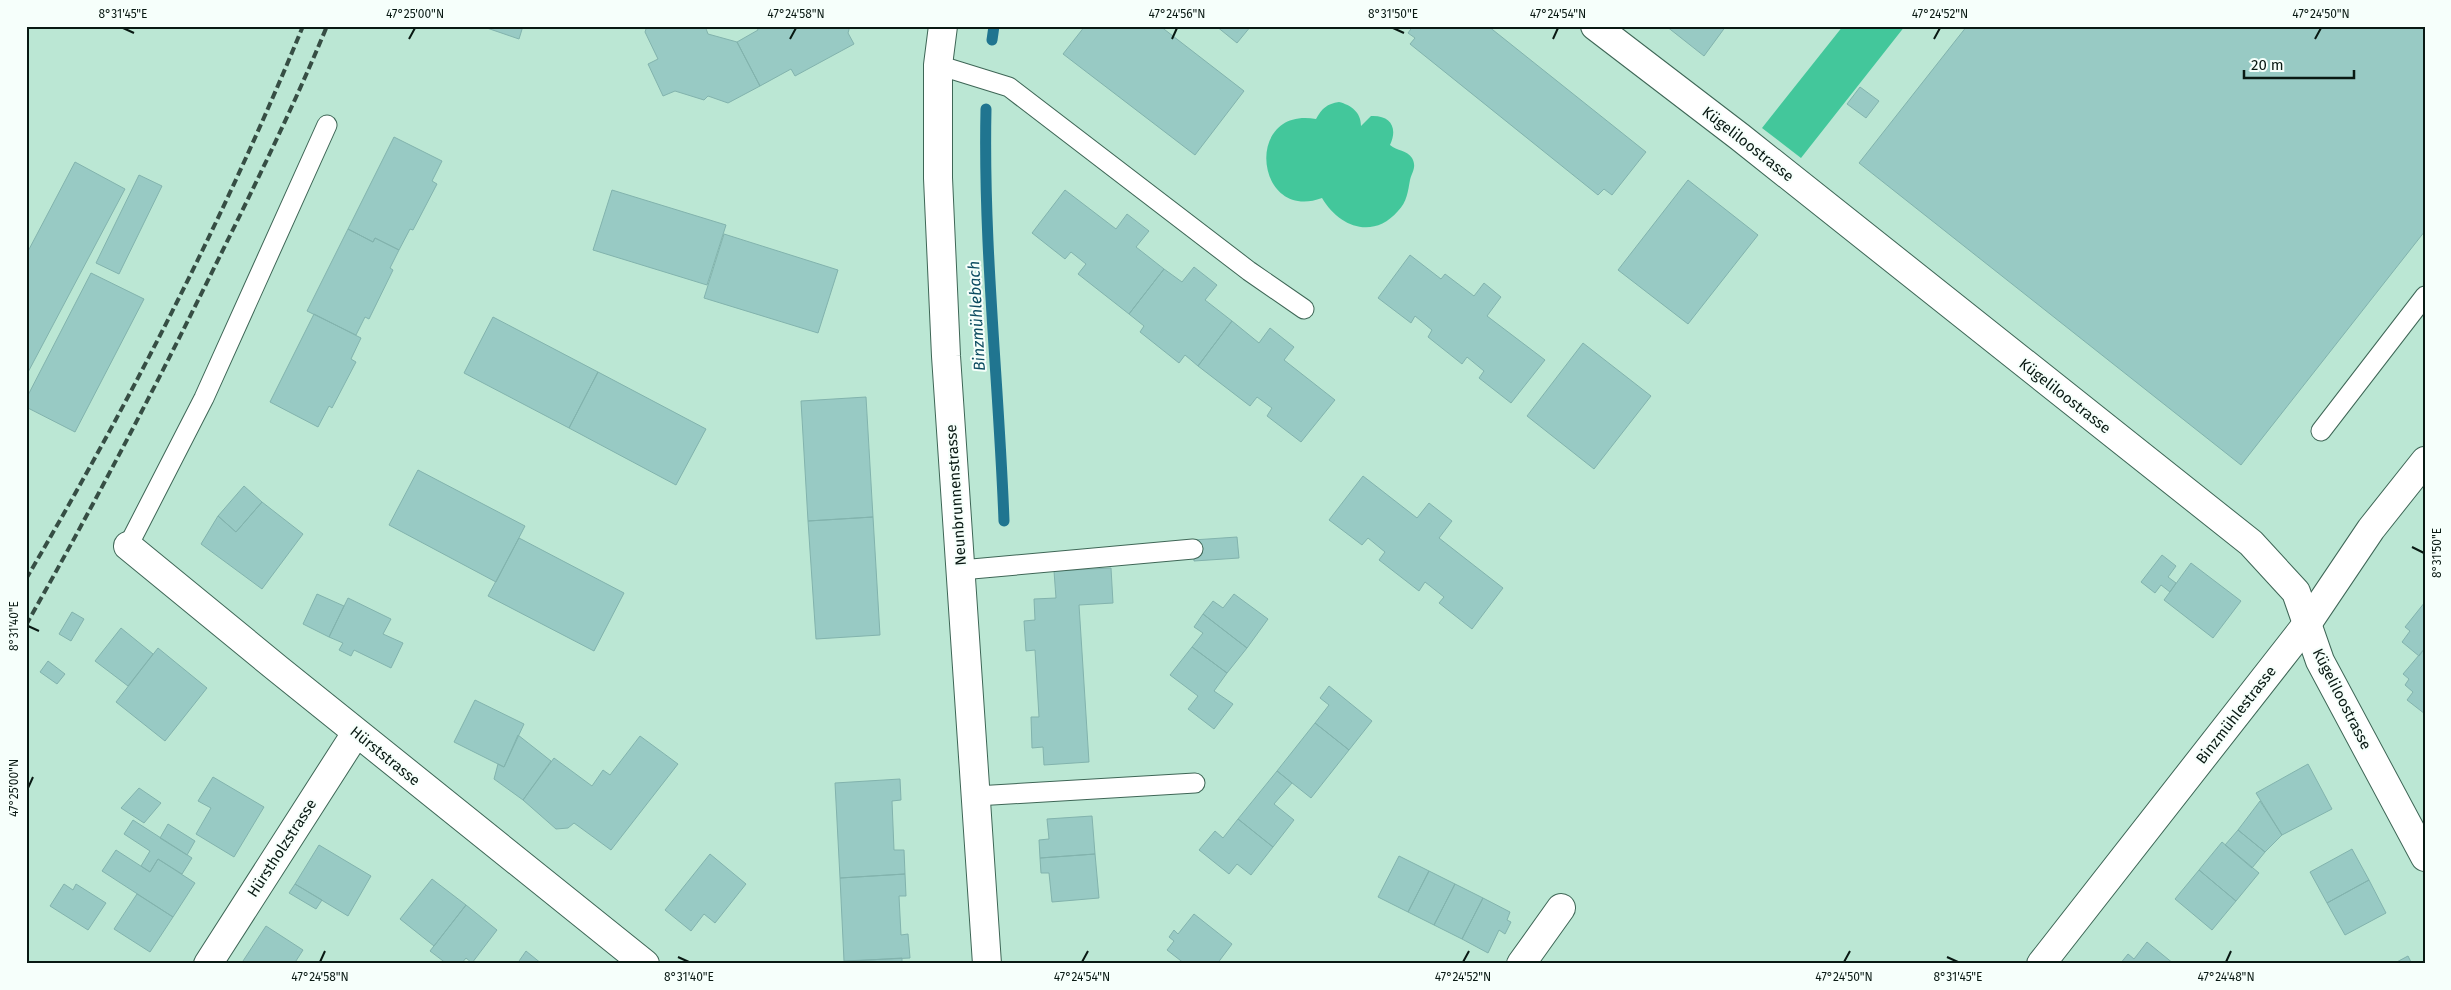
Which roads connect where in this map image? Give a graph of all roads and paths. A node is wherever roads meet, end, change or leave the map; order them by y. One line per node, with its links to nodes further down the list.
1 (943, 26): 3 (street, Neunbrunnenstrasse)
2 (1601, 28): 12 (street, Kügeliloostrasse)
3 (938, 65): 6 (lane); 11 (street, Neunbrunnenstrasse)
4 (327, 125): 9 (lane)
5 (2425, 296): 7 (lane)
6 (1304, 309)
7 (2320, 430)
8 (2425, 461): 12 (street, Binzmühlestrasse)
9 (128, 546): 13 (street, Hürststrasse)
10 (1193, 549): 11 (lane)
11 (961, 570): 15 (street, Neunbrunnenstrasse)
12 (2307, 624): 16 (street, Kügeliloostrasse); 22 (street, Binzmühlestrasse)
13 (356, 733): 18 (street, Hürstholzstrasse); 19 (street, Hürststrasse)
14 (1195, 783): 15 (lane)
15 (976, 796): 20 (street, Neunbrunnenstrasse)
16 (2425, 857)
17 (1561, 908): 21 (street)
18 (208, 964)
19 (644, 964)
20 (987, 964)
21 (1521, 964)
22 (2041, 964)

